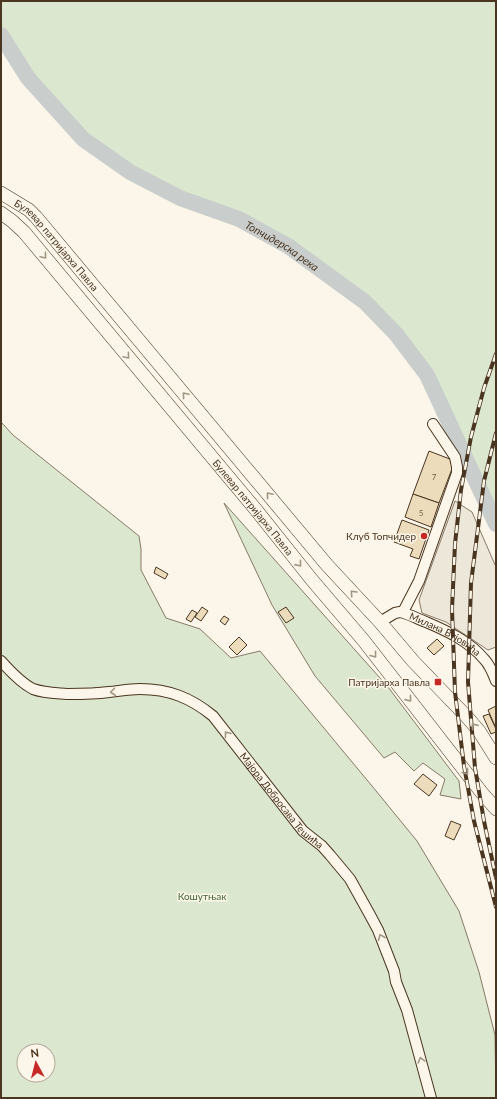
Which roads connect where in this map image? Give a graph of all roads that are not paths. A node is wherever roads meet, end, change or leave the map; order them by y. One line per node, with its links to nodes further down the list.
1 (1, 193): 5 (main road, Булевар патријарха Павла, one-way to 1)
2 (1, 213): 9 (main road, Булевар патријарха Павла, one-way to 9)
3 (433, 424): 4 (street, Милана Вујовића)
4 (402, 612): 5 (street, Милана Вујовића); 7 (street, Милана Вујовића)
5 (380, 622): 8 (main road, Булевар патријарха Павла, one-way to 5)
6 (1, 661): 10 (street, Мајора Добросава Тешића, one-way to 6)
7 (496, 681)
8 (496, 758)
9 (496, 809)
10 (432, 1098)

